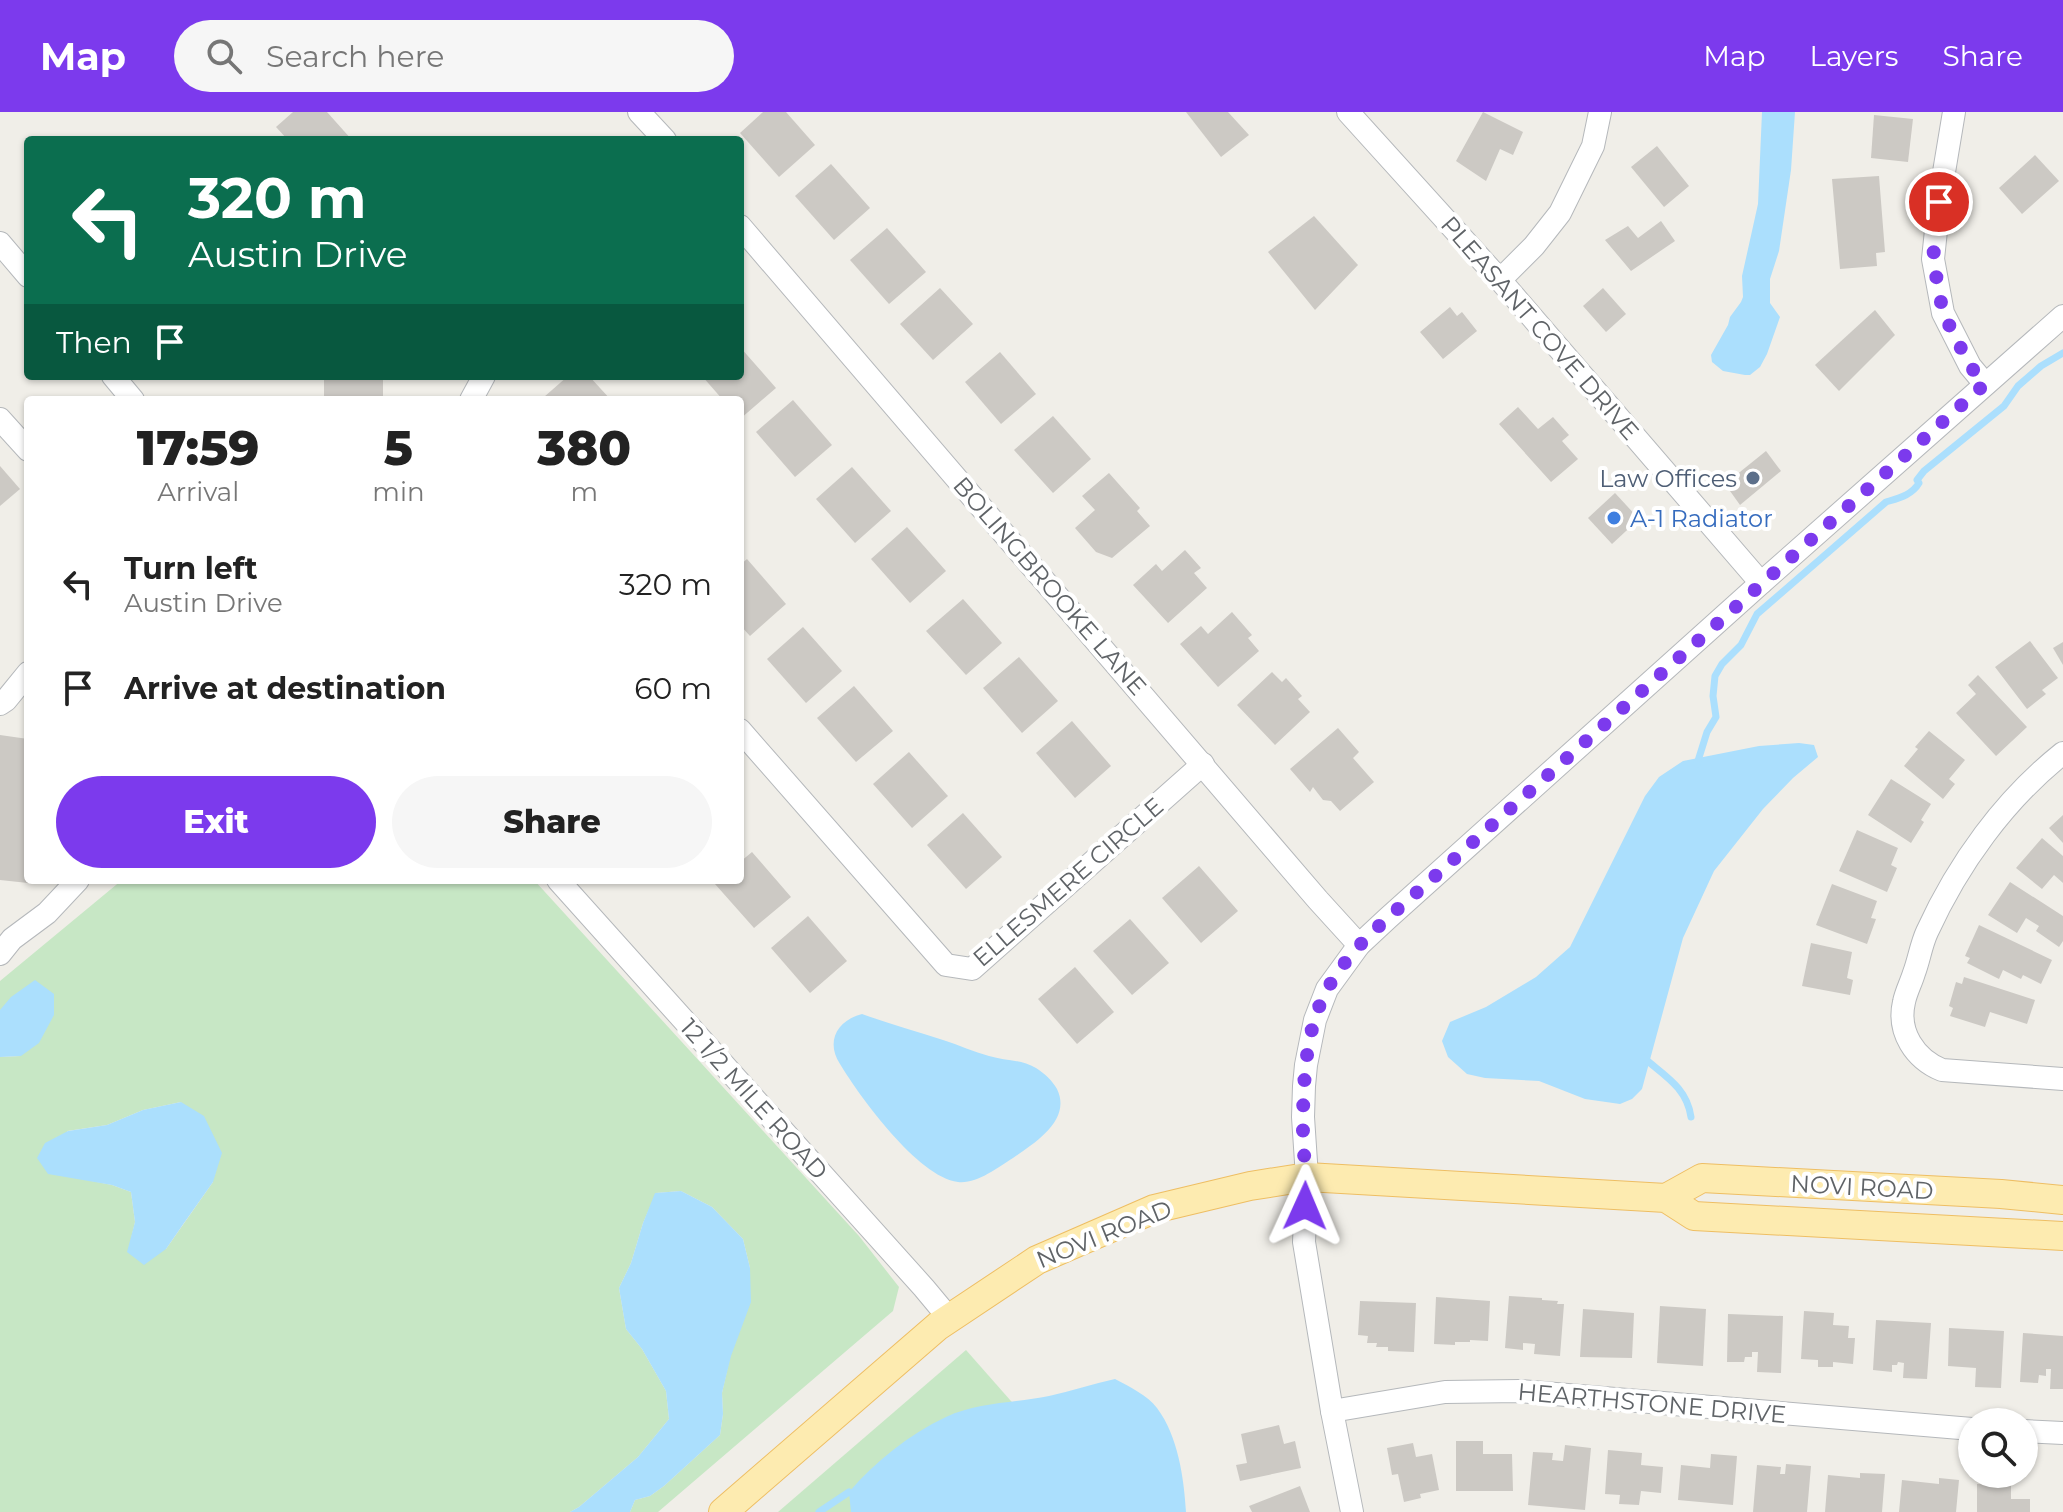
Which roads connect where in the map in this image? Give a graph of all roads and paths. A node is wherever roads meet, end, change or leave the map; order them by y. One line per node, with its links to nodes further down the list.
1 (639, 112): 5 (street)
2 (1348, 112): 9 (street, PLEASANT COVE DRIVE)
3 (1600, 112): 9 (street)
4 (1954, 112): 12 (street)
5 (661, 136)
6 (744, 231): 21 (street, BOLINGBROOKE LANE)
7 (0, 243): 8 (street)
8 (24, 271)
9 (1500, 280): 16 (street, PLEASANT COVE DRIVE)
10 (2063, 316): 12 (street)
11 (116, 380): 13 (street)
12 (1985, 384): 16 (street)
13 (130, 396)
14 (0, 419): 15 (street)
15 (24, 446)
16 (1761, 583): 25 (street)
17 (24, 678): 18 (street)
18 (0, 704)
19 (744, 735): 21 (street, ELLESMERE CIRCLE)
20 (2063, 753): 26 (street)
21 (1203, 764): 25 (street, BOLINGBROOKE LANE)
22 (74, 884): 24 (street)
23 (562, 884): 31 (street, 12 1/2 MILE ROAD)
24 (4, 939)
25 (1359, 945): 27 (street)
26 (2063, 1071)
27 (1307, 1177): 28 (main road, NOVI ROAD); 31 (main road, NOVI ROAD); 32 (street)
28 (1666, 1198): 29 (main road, NOVI ROAD); 30 (main road, NOVI ROAD)
29 (2063, 1200)
30 (2063, 1236)
31 (949, 1318): 36 (main road, NOVI ROAD)
32 (1332, 1411): 33 (street, HEARTHSTONE DRIVE); 37 (street)
33 (1958, 1428)
34 (2038, 1432): 35 (street)
35 (2063, 1433)
36 (723, 1512)
37 (1352, 1512)

